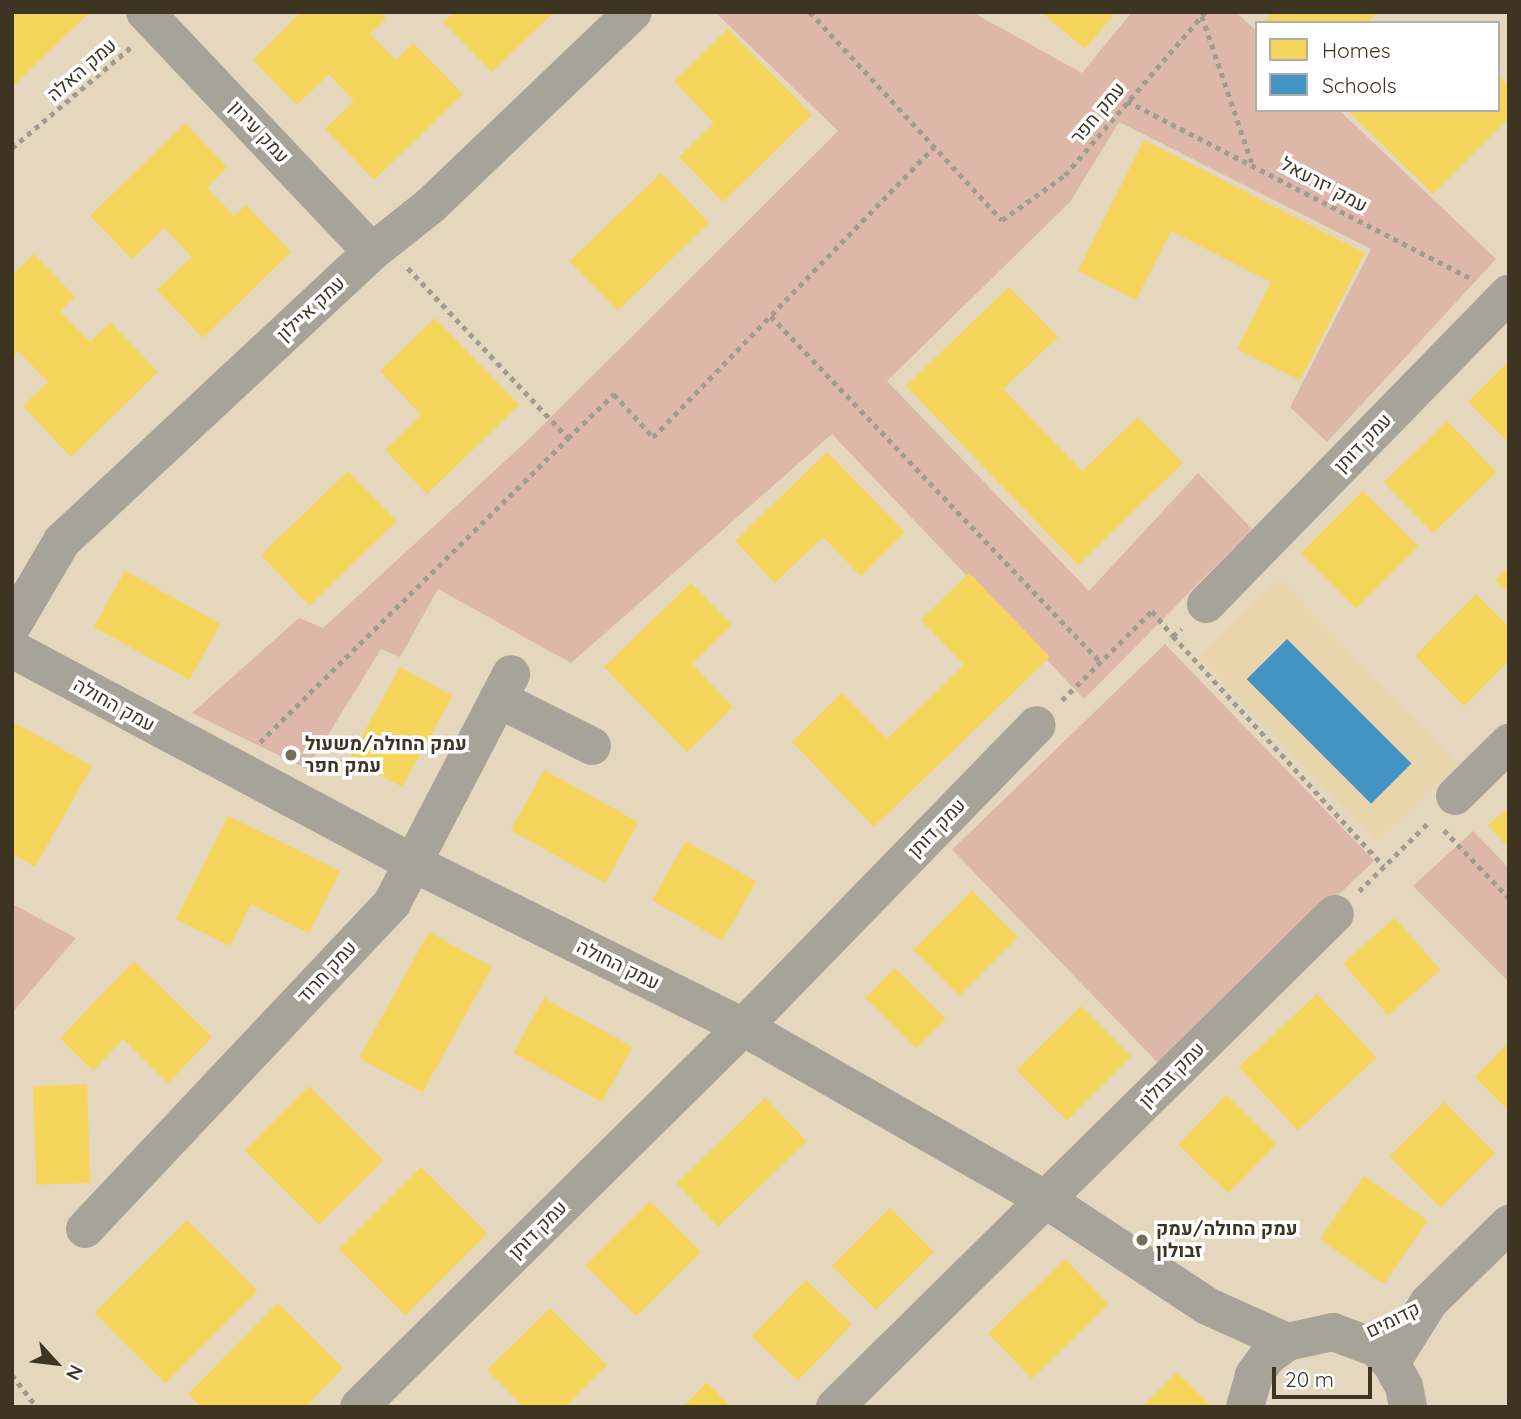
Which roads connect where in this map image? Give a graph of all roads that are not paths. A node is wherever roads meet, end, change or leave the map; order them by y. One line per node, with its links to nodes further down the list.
1 (633, 12): 3 (street, עמק איילון)
2 (151, 18): 3 (street, עמק עירון)
3 (378, 247): 6 (street, עמק איילון)
4 (1507, 295): 5 (street, עמק דותן)
5 (1206, 604)
6 (12, 626)
7 (12, 649): 12 (street, עמק החולה)
8 (1037, 725): 14 (street, עמק דותן)
9 (1509, 743): 11 (street)
10 (592, 747): 12 (street, עמק חרוד)
11 (1444, 807)
12 (413, 863): 14 (street, עמק החולה); 17 (street, עמק חרוד)
13 (1335, 914): 15 (street, עמק זבולון)
14 (743, 1027): 15 (street, עמק החולה); 24 (street, עמק דותן)
15 (1045, 1199): 19 (street, עמק החולה); 25 (street, עמק זבולון)
16 (1509, 1224): 18 (street, קדומים)
17 (85, 1228)
18 (1429, 1302): 20 (street, קדומים); 22 (street, קדומים)
19 (1207, 1307): 21 (street, עמק החולה); 23 (street, עמק החולה)
20 (1357, 1338): 21 (street); 22 (street)
21 (1287, 1342): 23 (street)
22 (1391, 1363): 26 (street)
23 (1250, 1391)
24 (359, 1407)
25 (835, 1407)
26 (1408, 1407)

